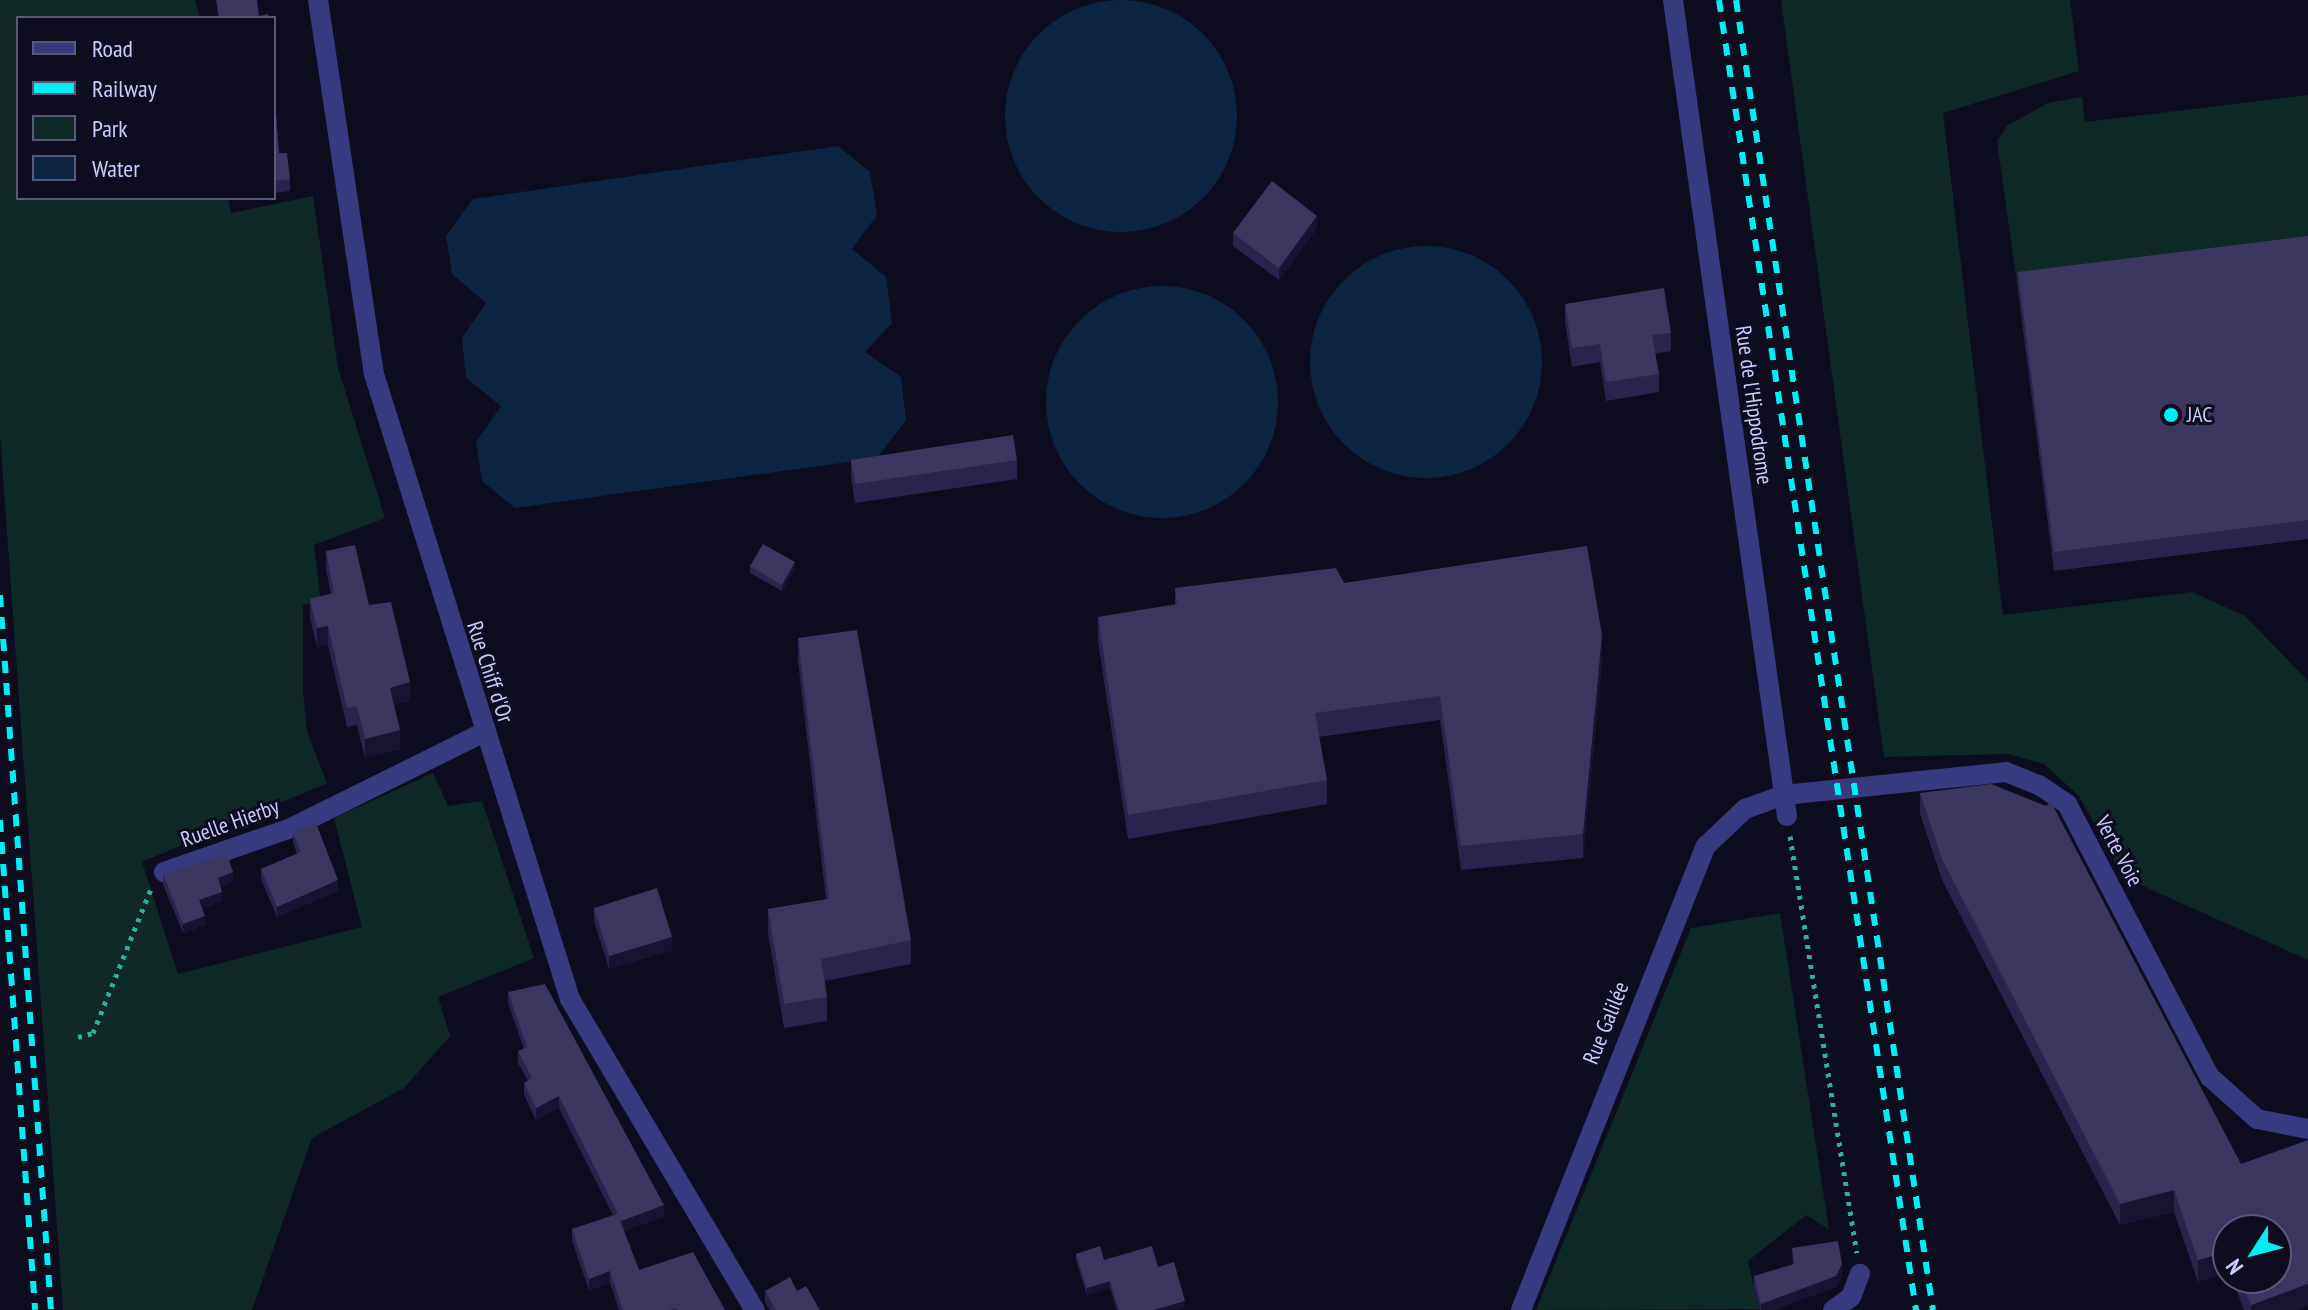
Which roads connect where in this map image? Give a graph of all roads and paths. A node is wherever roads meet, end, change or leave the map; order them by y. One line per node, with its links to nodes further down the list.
1 (318, 0): 3 (street, Rue Chiff d'Or)
2 (1673, 0): 4 (street, Rue de l'Hippodrome)
3 (484, 732): 6 (street, Ruelle Hierby); 10 (street, Rue Chiff d'Or)
4 (1784, 795): 5 (street, Rue de l'Hippodrome); 8 (street, Verte Voie); 11 (street, Rue Galilée)
5 (1787, 816): 9 (path)
6 (164, 872): 7 (path, Ruelle Hierby)
7 (78, 1037)
8 (2308, 1129)
9 (1860, 1274): 12 (street)
10 (755, 1310)
11 (1521, 1310)
12 (1833, 1310)

